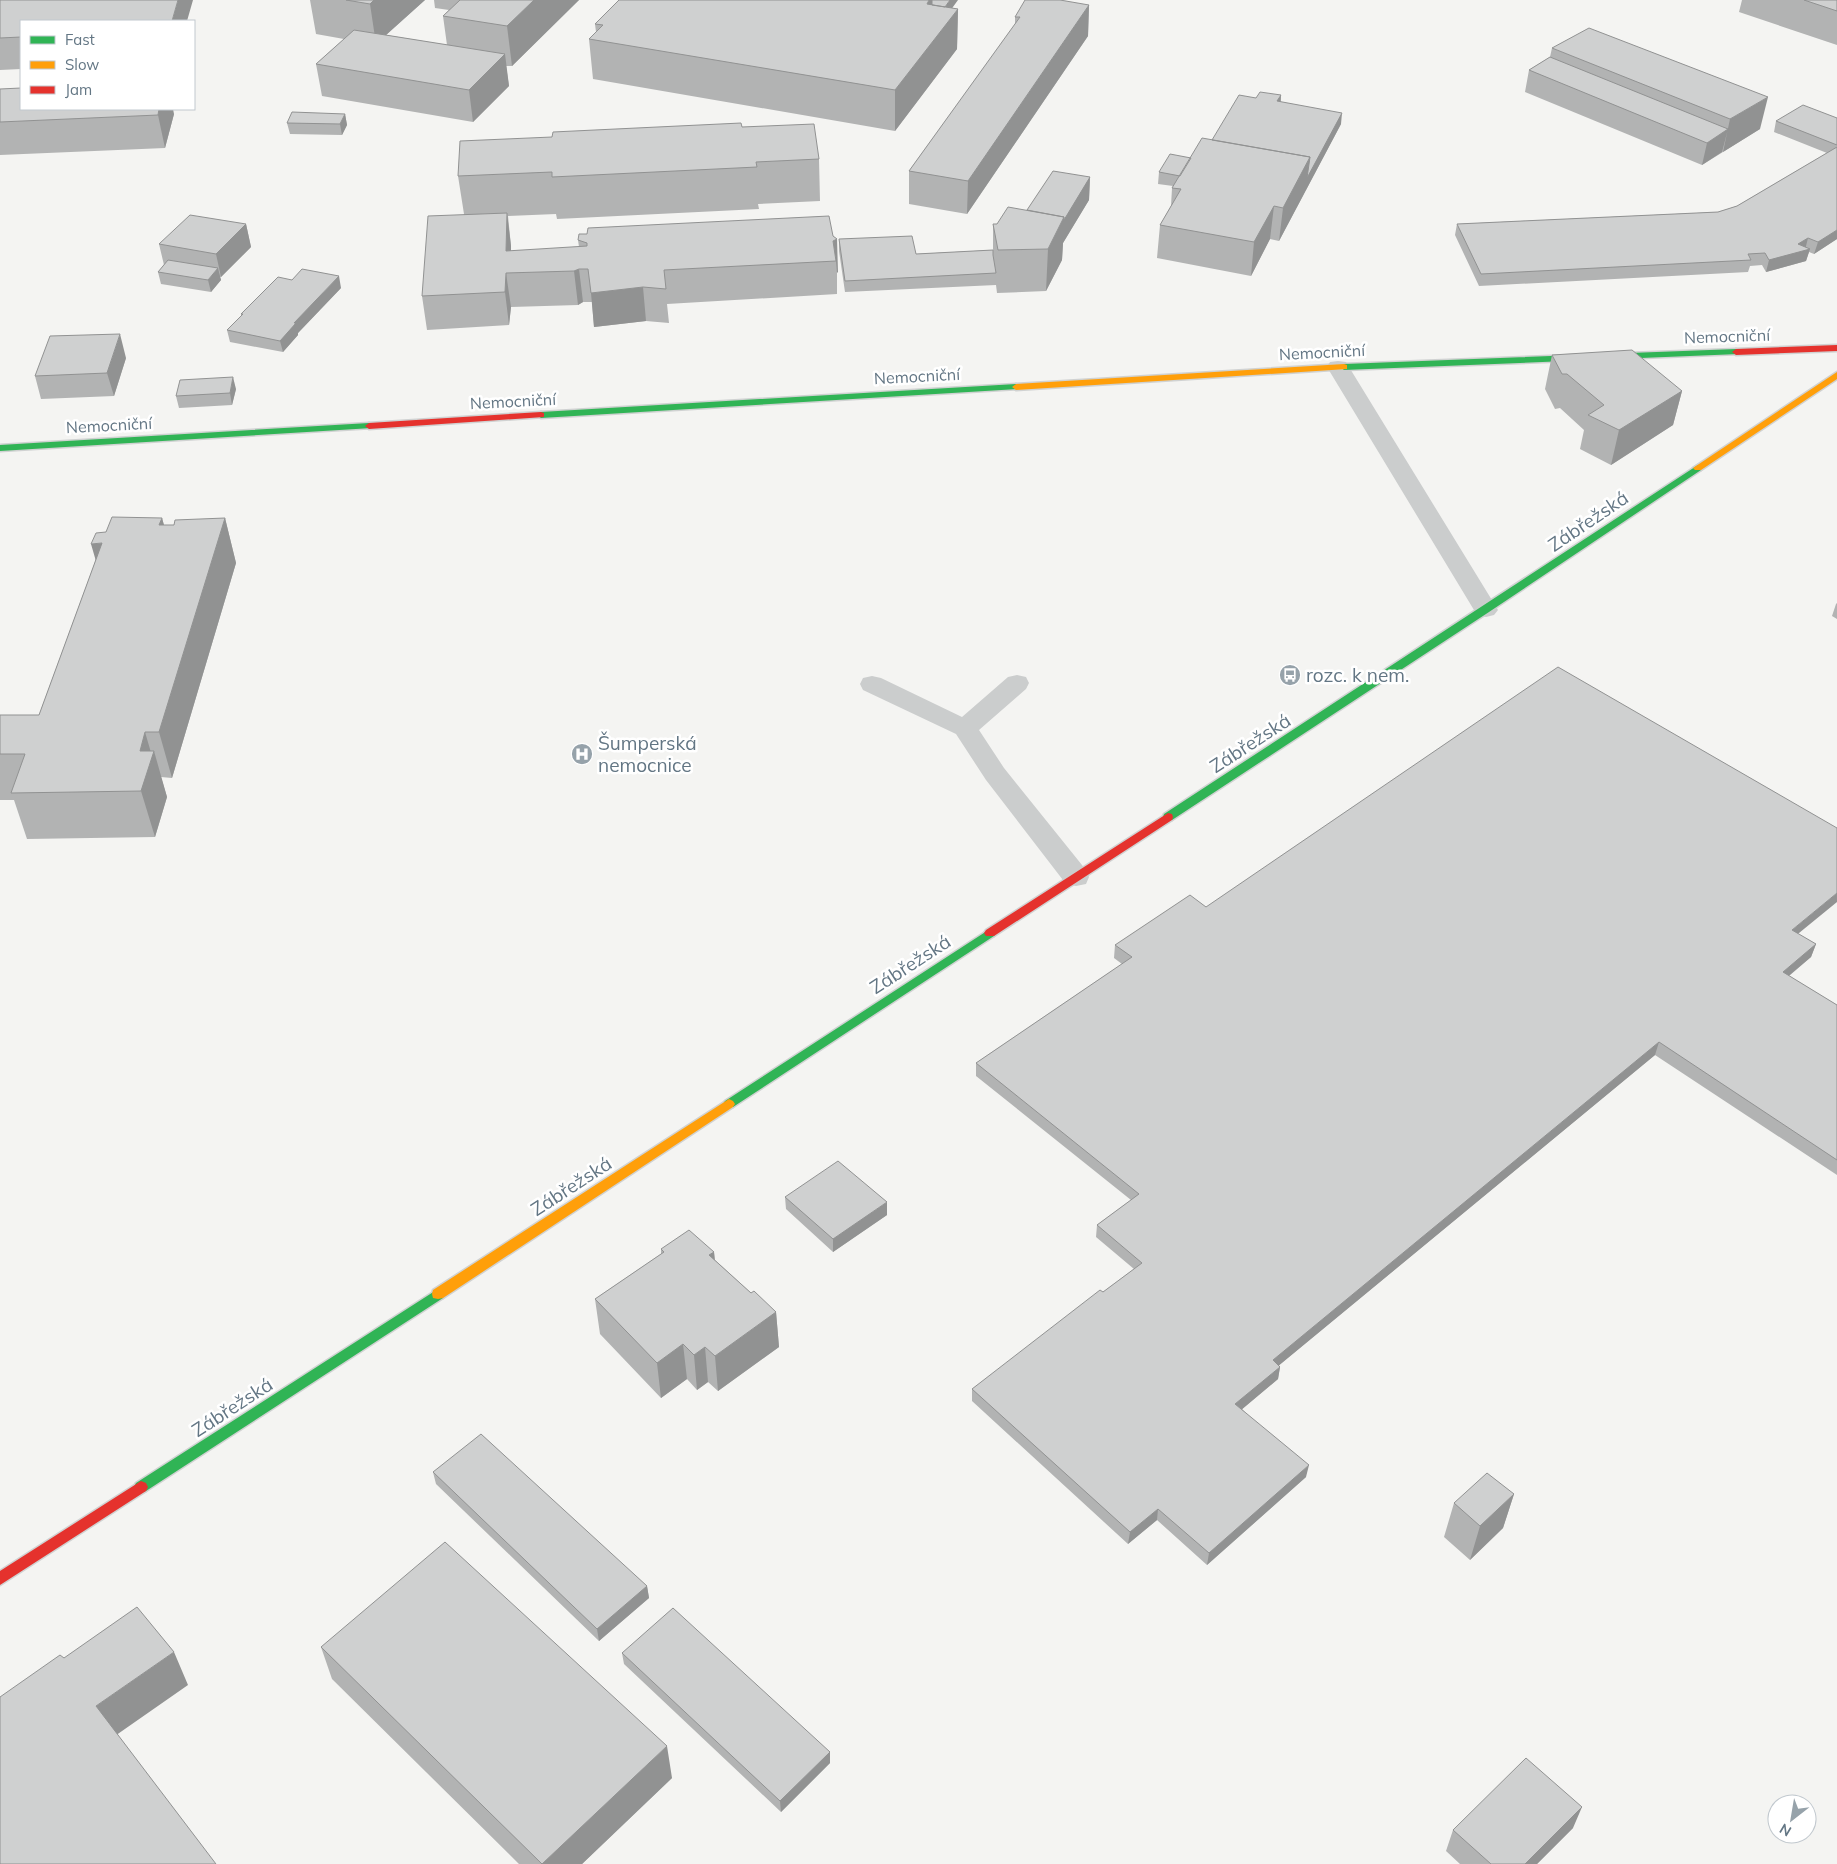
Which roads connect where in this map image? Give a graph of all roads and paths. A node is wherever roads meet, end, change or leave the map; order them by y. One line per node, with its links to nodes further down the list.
1 (1837, 348): 2 (street, Nemocniční)
2 (1338, 367): 4 (street, Nemocniční); 5 (street)
3 (1837, 375): 5 (street, Zábřežská)
4 (0, 448)
5 (1486, 610): 9 (street, Zábřežská)
6 (1018, 683): 8 (street)
7 (872, 684): 8 (street)
8 (965, 728): 9 (street)
9 (1076, 877): 10 (street, Zábřežská)
10 (0, 1578)

